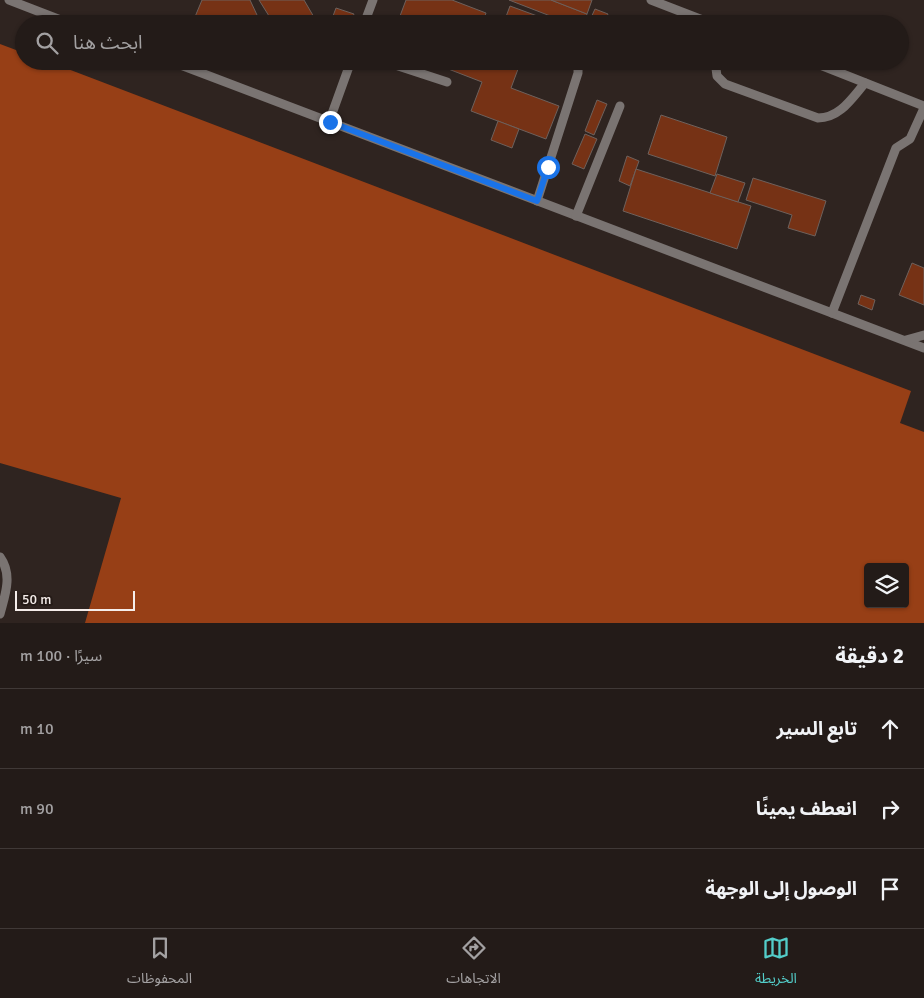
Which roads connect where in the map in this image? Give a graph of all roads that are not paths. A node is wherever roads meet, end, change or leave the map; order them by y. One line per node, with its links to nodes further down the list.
1 (9, 0): 4 (lane)
2 (372, 0): 6 (lane)
3 (652, 0): 7 (lane)
4 (29, 4): 5 (lane)
5 (53, 15)
6 (367, 15)
7 (690, 15)
8 (194, 70): 18 (lane)
9 (348, 70): 18 (lane)
10 (410, 70): 14 (lane)
11 (578, 70): 19 (lane)
12 (716, 70): 15 (lane)
13 (832, 70): 15 (lane)
14 (447, 82)
15 (865, 83): 17 (lane)
16 (620, 106): 20 (lane)
17 (924, 107): 21 (lane)
18 (330, 122): 19 (lane)
19 (537, 201): 20 (lane)
20 (576, 216): 21 (lane)
21 (832, 313): 23 (lane)
22 (924, 335): 23 (lane)
23 (903, 340): 24 (lane)
24 (924, 348)
25 (0, 557): 26 (lane)
26 (2, 598): 27 (lane)
27 (0, 614)

